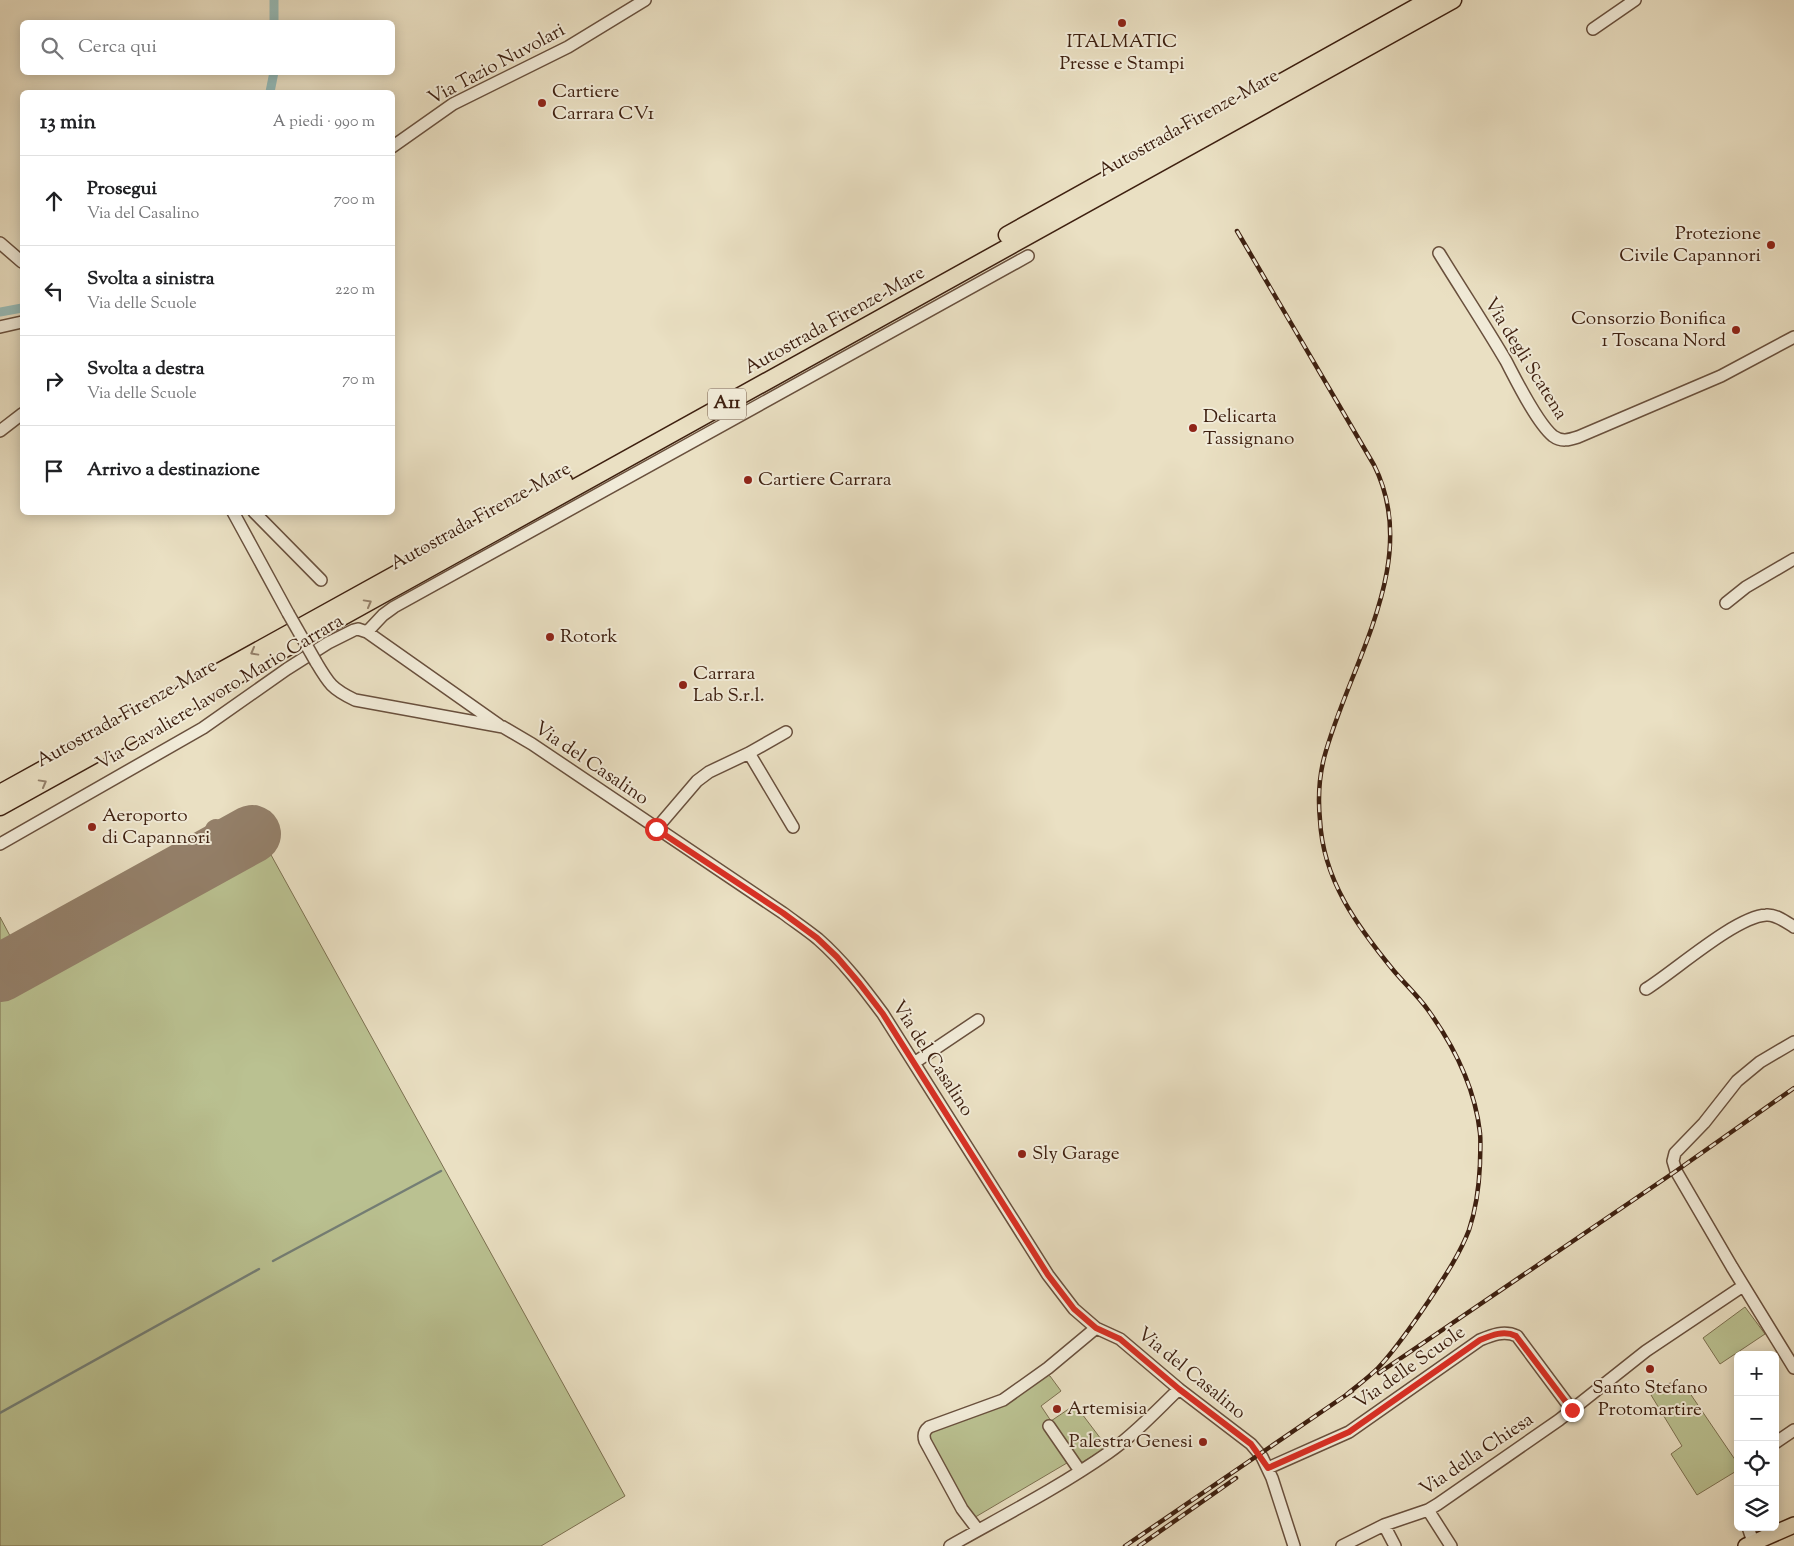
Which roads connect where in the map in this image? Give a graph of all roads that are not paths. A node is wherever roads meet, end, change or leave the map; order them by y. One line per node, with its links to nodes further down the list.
1 (645, 0): 6 (street, Via Tazio Nuvolari)
2 (1429, 0): 25 (highway, Autostrada Firenze-Mare / A11, one-way to 25)
3 (1453, 0): 26 (highway, Autostrada Firenze-Mare / A11, one-way to 3)
4 (1635, 0): 5 (street)
5 (1593, 29)
6 (395, 145)
7 (0, 243): 10 (street)
8 (1439, 253): 13 (street, Via degli Scatena)
9 (1028, 256): 21 (street)
10 (20, 260)
11 (20, 322): 12 (street)
12 (0, 327)
13 (1794, 337)
14 (20, 416): 15 (street)
15 (0, 431)
16 (235, 515): 22 (street, Via del Casalino, bridge)
17 (257, 515): 19 (street)
18 (1794, 559): 20 (street)
19 (321, 580)
20 (1726, 604)
21 (367, 632): 22 (street, Via Cavaliere lavoro Mario Carrara); 29 (street, Via Cavaliere lavoro Mario Carrara)
22 (503, 727): 28 (street, Via del Casalino)
23 (786, 732): 24 (street)
24 (749, 753): 27 (street); 28 (street)
25 (0, 793)
26 (0, 807)
27 (793, 827)
28 (656, 829): 34 (street, Via del Casalino)
29 (0, 844)
30 (1794, 927): 31 (street)
31 (1646, 989)
32 (978, 1020): 34 (street)
33 (1794, 1042): 35 (street)
34 (914, 1063): 36 (street, Via del Casalino)
35 (1743, 1286): 37 (street); 39 (street, Via della Chiesa)
36 (1096, 1328): 38 (street, Via del Casalino); 48 (street)
37 (1794, 1368)
38 (1179, 1389): 43 (street, Via del Casalino); 44 (street)
39 (1572, 1410): 43 (street, Via delle Scuole); 45 (street, Via della Chiesa)
40 (1049, 1426): 44 (street)
41 (1794, 1430): 42 (street)
42 (1778, 1441)
43 (1268, 1468): 52 (street, Via del Casalino)
44 (1080, 1471): 48 (street)
45 (1428, 1510): 46 (street, Via della Chiesa); 55 (street)
46 (1384, 1525): 53 (street, Via della Chiesa); 54 (street)
47 (1794, 1525): 50 (main road)
48 (978, 1530): 51 (street)
49 (1748, 1531): 50 (street)
50 (1750, 1544)
51 (950, 1546)
52 (1294, 1546)
53 (1342, 1546)
54 (1395, 1546)
55 (1451, 1546)

